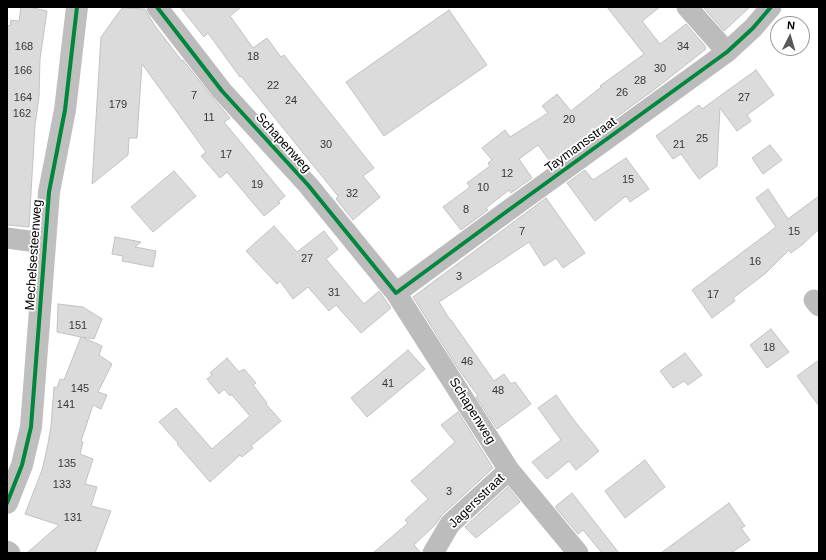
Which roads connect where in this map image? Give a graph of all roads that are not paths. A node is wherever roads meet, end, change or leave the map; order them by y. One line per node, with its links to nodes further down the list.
1 (77, 7): 7 (main road, Mechelsesteenweg)
2 (157, 7): 8 (street, Schapenweg)
3 (687, 7): 5 (street)
4 (771, 7): 5 (street, Taymansstraat)
5 (727, 52): 8 (street, Taymansstraat)
6 (7, 238): 7 (street)
7 (44, 243): 10 (main road, Mechelsesteenweg)
8 (396, 293): 9 (street, Schapenweg)
9 (509, 470): 13 (street, Jagersstraat); 14 (street, Schapenweg)
10 (7, 503)
11 (7, 551): 12 (street)
12 (10, 553)
13 (433, 553)
14 (578, 553)

